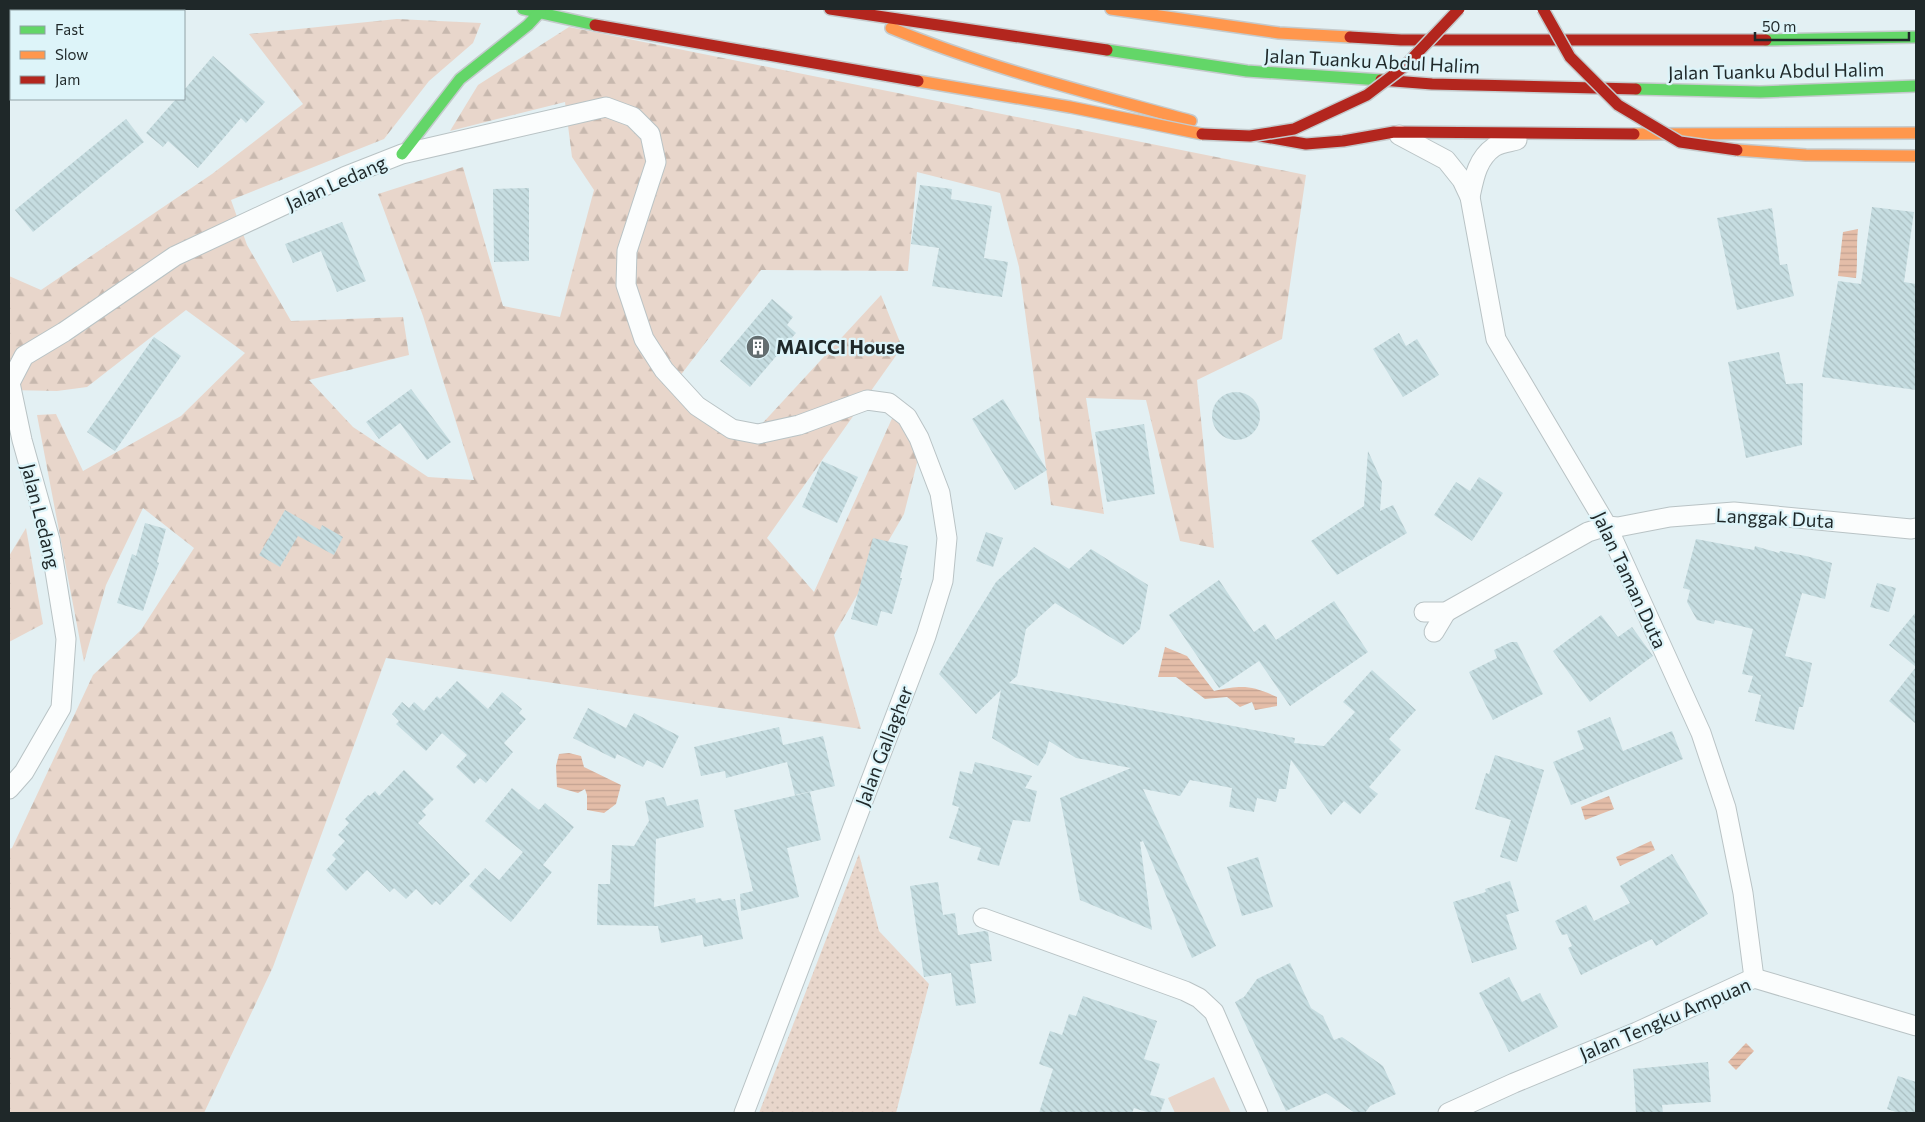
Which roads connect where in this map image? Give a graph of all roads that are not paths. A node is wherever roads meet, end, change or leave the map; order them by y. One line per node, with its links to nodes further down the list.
1 (523, 9): 7 (main road)
2 (830, 9): 6 (main road, Jalan Tuanku Abdul Halim)
3 (1111, 9): 8 (main road, Jalan Tuanku Abdul Halim)
4 (1459, 9): 7 (main road, bridge)
5 (1543, 9): 14 (main road, bridge)
6 (852, 11): 9 (main road, Jalan Tuanku Abdul Halim); 10 (main road)
7 (540, 12): 13 (main road)
8 (1916, 37)
9 (1916, 86)
10 (1394, 132): 12 (main road); 15 (street, Jalan Taman Duta)
11 (1916, 133): 12 (main road)
12 (1537, 134): 15 (street, Jalan Taman Duta)
13 (402, 154): 16 (street, Jalan Ledang); 22 (street, Jalan Ledang)
14 (1916, 156)
15 (1470, 197): 17 (street, Jalan Taman Duta)
16 (867, 400): 26 (street, Jalan Gallagher)
17 (1607, 526): 18 (street, Langgak Duta); 20 (street, Langgak Duta); 24 (street, Jalan Taman Duta)
18 (1916, 528)
19 (1424, 612): 20 (street)
20 (1446, 612): 21 (street)
21 (1434, 632)
22 (9, 789)
23 (983, 918): 27 (street)
24 (1754, 978): 25 (street, Jalan Tengku Ampuan); 28 (street, Jalan Tengku Ampuan)
25 (1916, 1026)
26 (744, 1113)
27 (1258, 1113)
28 (1448, 1113)

